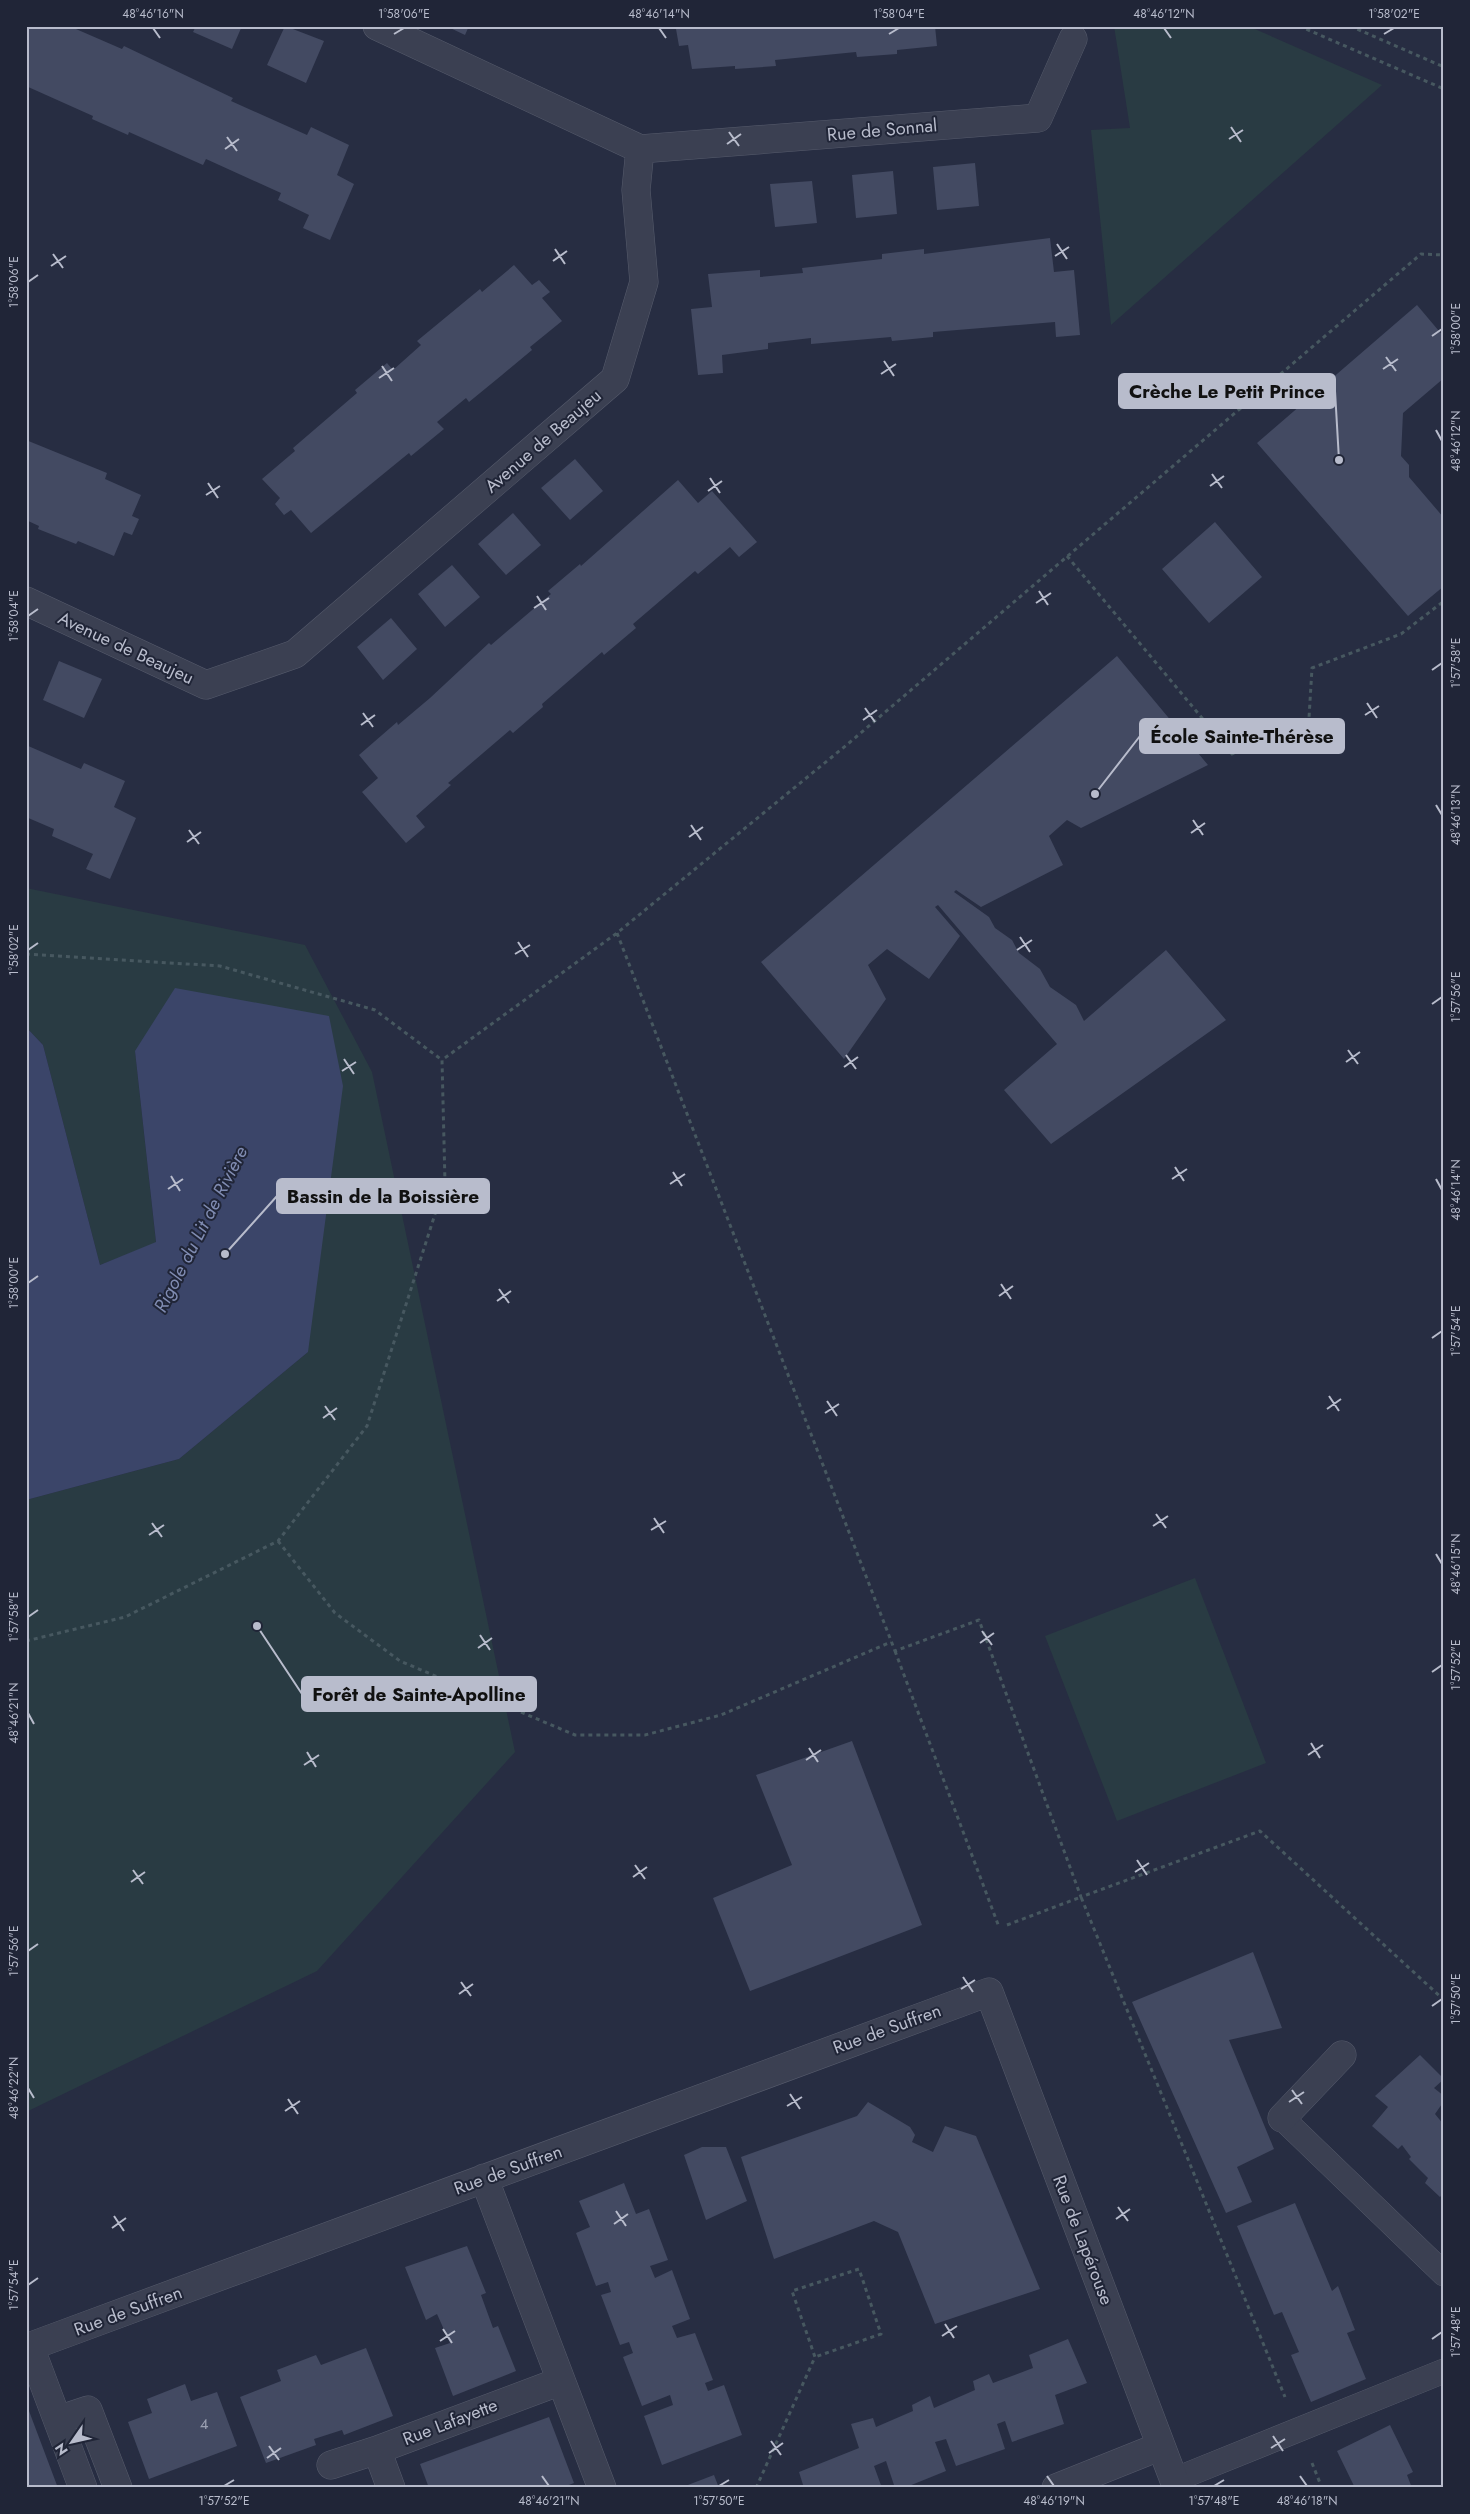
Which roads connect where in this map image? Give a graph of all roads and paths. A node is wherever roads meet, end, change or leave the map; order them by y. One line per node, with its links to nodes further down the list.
1 (377, 26): 7 (street)
2 (1299, 26): 6 (path)
3 (1350, 26): 5 (path)
4 (1073, 39): 7 (street, Rue de Sonnal)
5 (1444, 68)
6 (1444, 89)
7 (640, 149): 10 (street, Avenue de Beaujeu)
8 (1444, 255): 9 (path)
9 (1067, 556): 11 (path); 12 (path)
10 (26, 601)
11 (1444, 601)
12 (617, 933): 14 (path); 17 (path)
13 (26, 954): 14 (path)
14 (442, 1060): 15 (path)
15 (278, 1541): 16 (path); 17 (path)
16 (26, 1641)
17 (891, 1642): 18 (path)
18 (895, 1651): 19 (path); 21 (path)
19 (1081, 1897): 20 (path); 23 (path); 33 (path)
20 (1007, 1925)
21 (999, 1927)
22 (989, 1992): 26 (street, Rue de Suffren); 34 (street, Rue de Lapérouse)
23 (1444, 2000)
24 (1342, 2055): 25 (street)
25 (1282, 2118): 27 (lane)
26 (484, 2178): 28 (street, Rue de Suffren); 31 (street)
27 (1444, 2274)
28 (28, 2348): 32 (street)
29 (815, 2357): 29 (path); 42 (path)
30 (1444, 2371): 33 (lane)
31 (561, 2381): 35 (street, Rue Lafayette); 41 (street)
32 (58, 2420): 38 (street); 39 (street)
33 (1298, 2430): 37 (lane); 44 (path)
34 (1161, 2446): 37 (street, Rue de Lapérouse); 43 (street)
35 (377, 2450): 36 (street, Rue Lafayette); 40 (street)
36 (331, 2465)
37 (1175, 2484)
38 (83, 2488)
39 (118, 2488)
40 (391, 2488)
41 (602, 2488)
42 (756, 2488)
43 (1056, 2488)
44 (1322, 2488)

